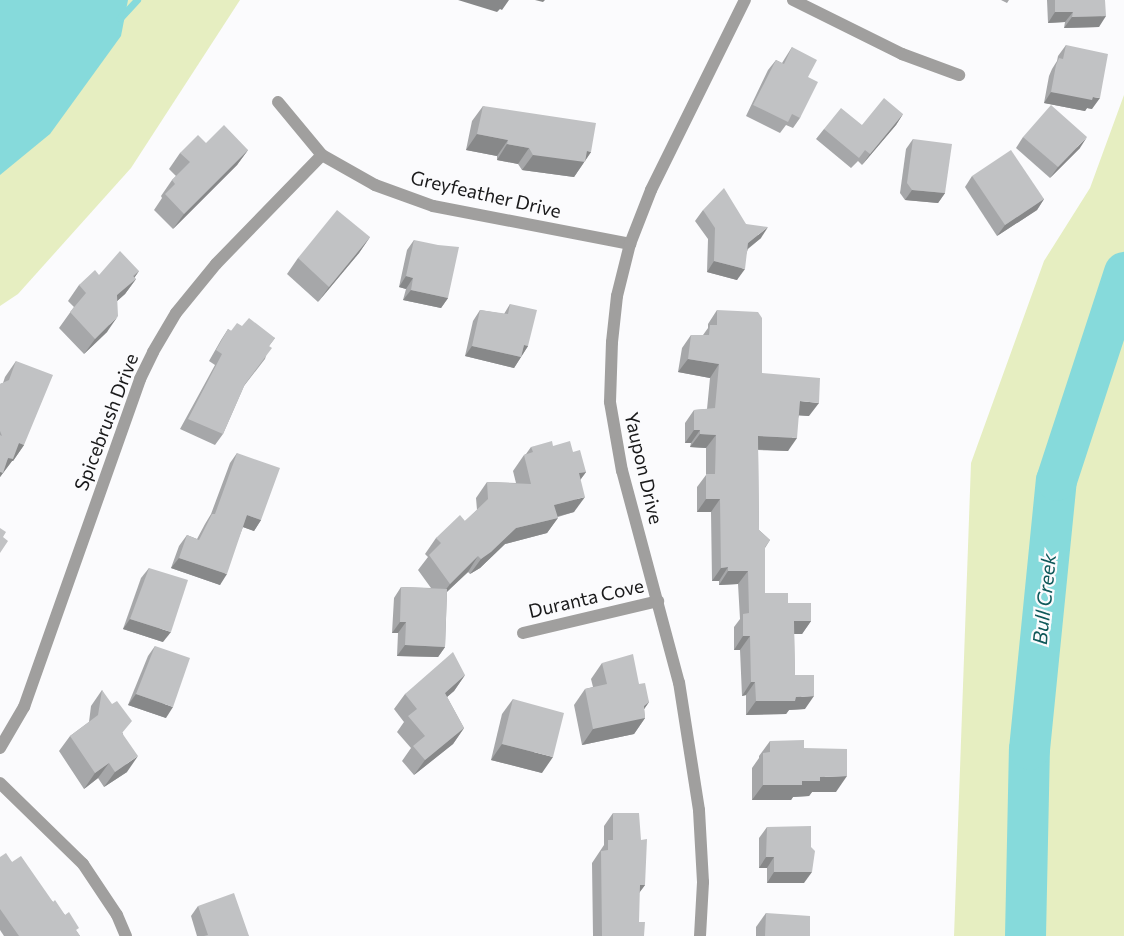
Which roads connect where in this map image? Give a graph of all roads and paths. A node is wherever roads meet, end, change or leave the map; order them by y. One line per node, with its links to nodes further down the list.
1 (744, 0): 6 (street, Yaupon Drive)
2 (793, 0): 3 (street)
3 (959, 75)
4 (278, 102): 5 (street, Greyfeather Drive)
5 (322, 155): 6 (street, Greyfeather Drive); 9 (street, Spicebrush Drive)
6 (630, 244): 7 (street, Yaupon Drive)
7 (658, 601): 8 (street, Duranta Cove); 12 (street, Yaupon Drive)
8 (523, 633)
9 (0, 748)
10 (0, 782): 11 (street)
11 (126, 936)
12 (700, 936)

